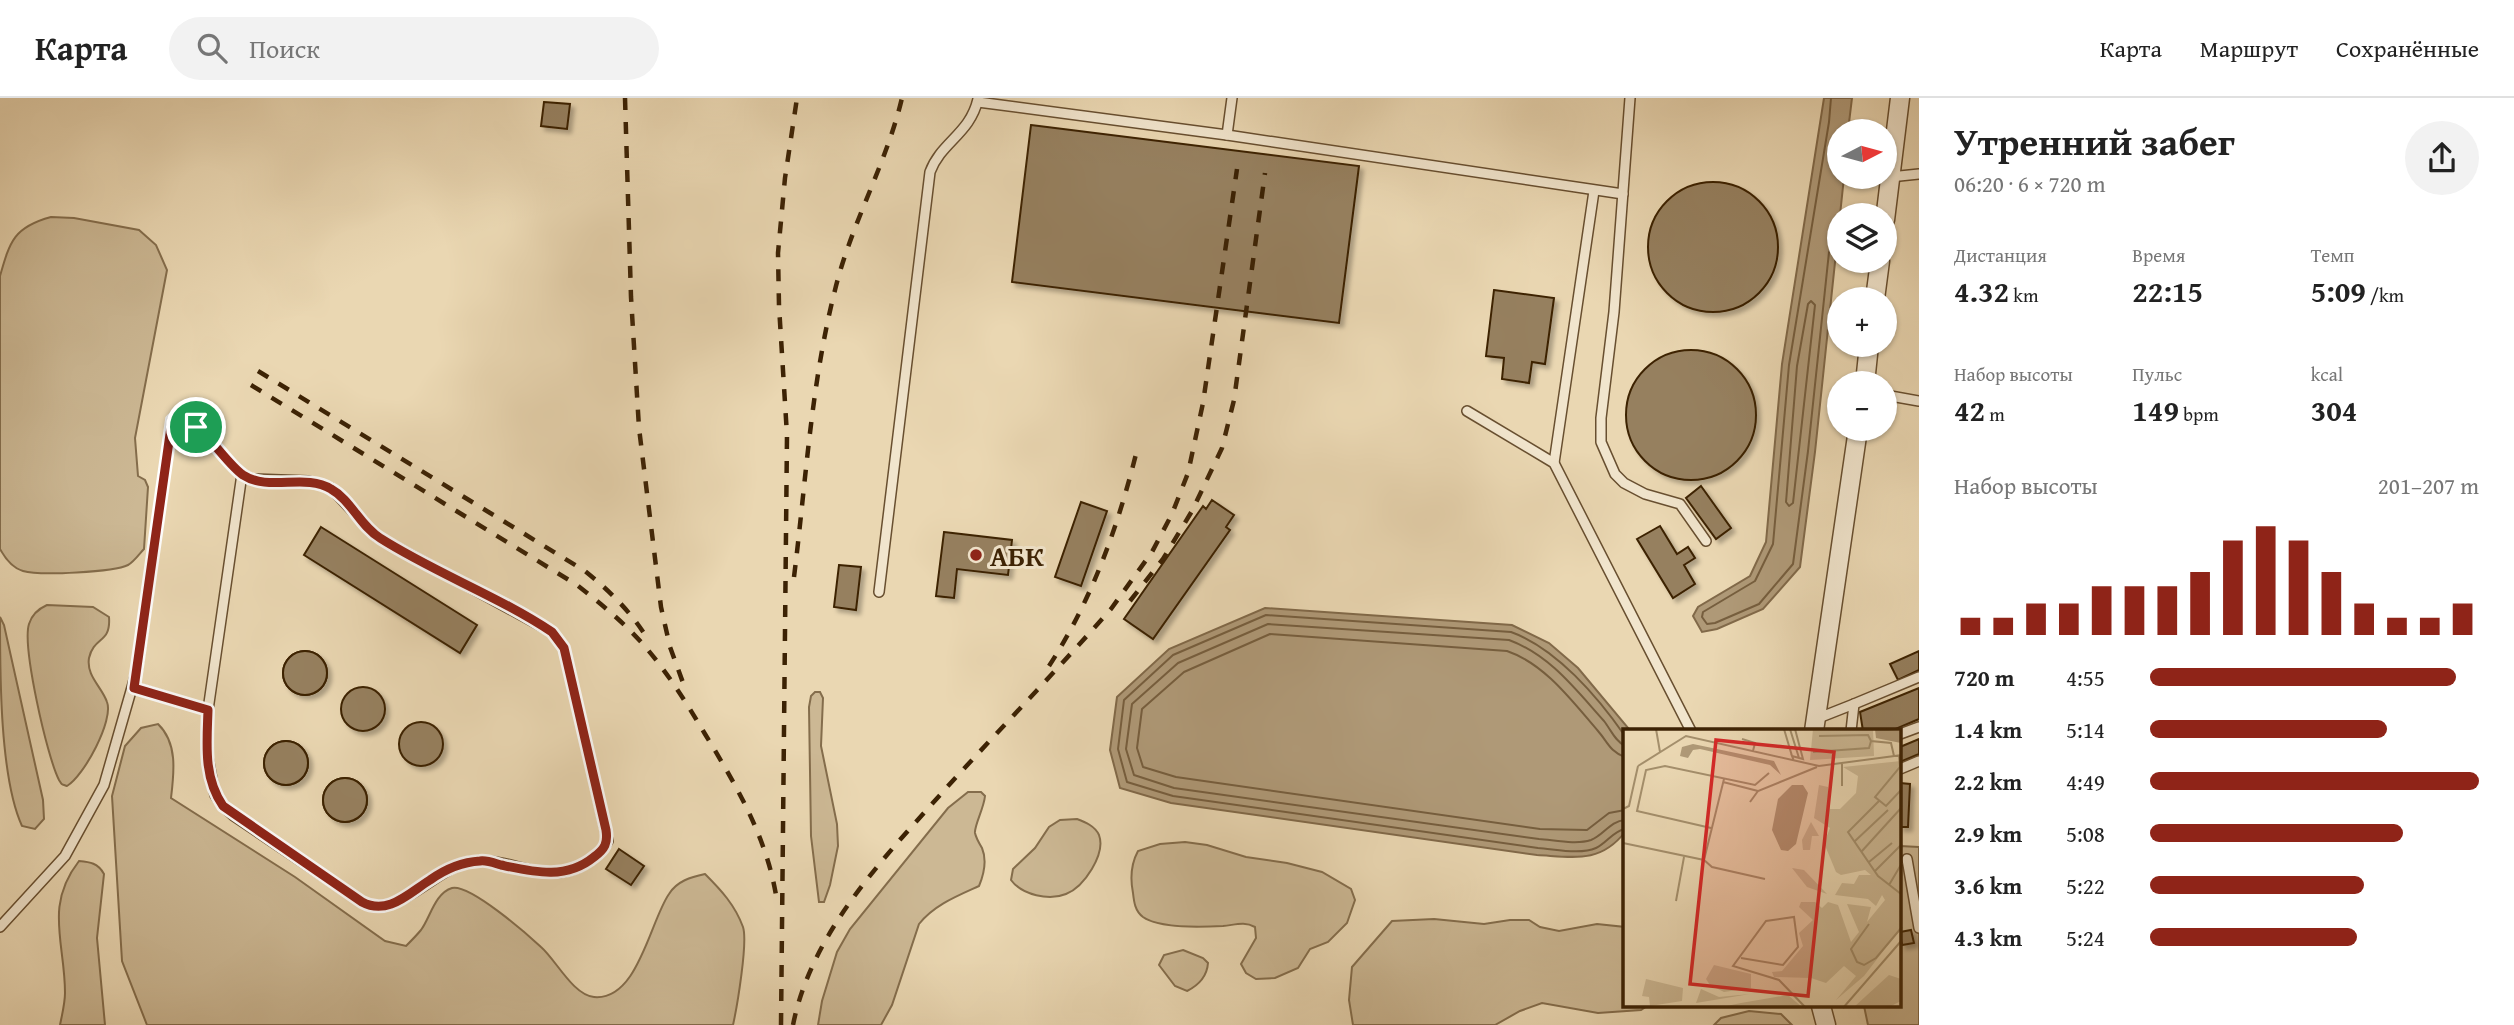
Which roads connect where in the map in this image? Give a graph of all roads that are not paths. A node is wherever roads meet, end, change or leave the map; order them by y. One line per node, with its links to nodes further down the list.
1 (1232, 98): 6 (lane)
2 (1630, 98): 10 (lane)
3 (1900, 98): 5 (street)
4 (978, 100): 6 (lane); 18 (lane)
5 (1897, 122)
6 (1227, 135): 9 (lane)
7 (1919, 174): 8 (lane)
8 (1897, 176)
9 (1594, 191): 10 (lane); 15 (lane)
10 (1623, 194): 17 (lane)
11 (1897, 398): 12 (lane)
12 (1919, 401)
13 (1467, 411): 15 (lane)
14 (1856, 441): 23 (street)
15 (1554, 463): 25 (lane)
16 (242, 474): 20 (lane); 22 (lane); 22 (lane)
17 (1706, 541)
18 (879, 592)
19 (1919, 677): 21 (lane)
20 (134, 688): 22 (lane); 31 (lane)
21 (1854, 704): 23 (lane); 26 (lane)
22 (208, 710)
23 (1815, 725)
24 (1919, 726): 27 (lane)
25 (1690, 729)
26 (1851, 729)
27 (1902, 733)
28 (1919, 761): 29 (lane)
29 (1902, 768)
30 (1907, 859): 32 (lane)
31 (0, 927)
32 (1919, 928)
33 (1821, 1007): 34 (street)
34 (1826, 1025)

